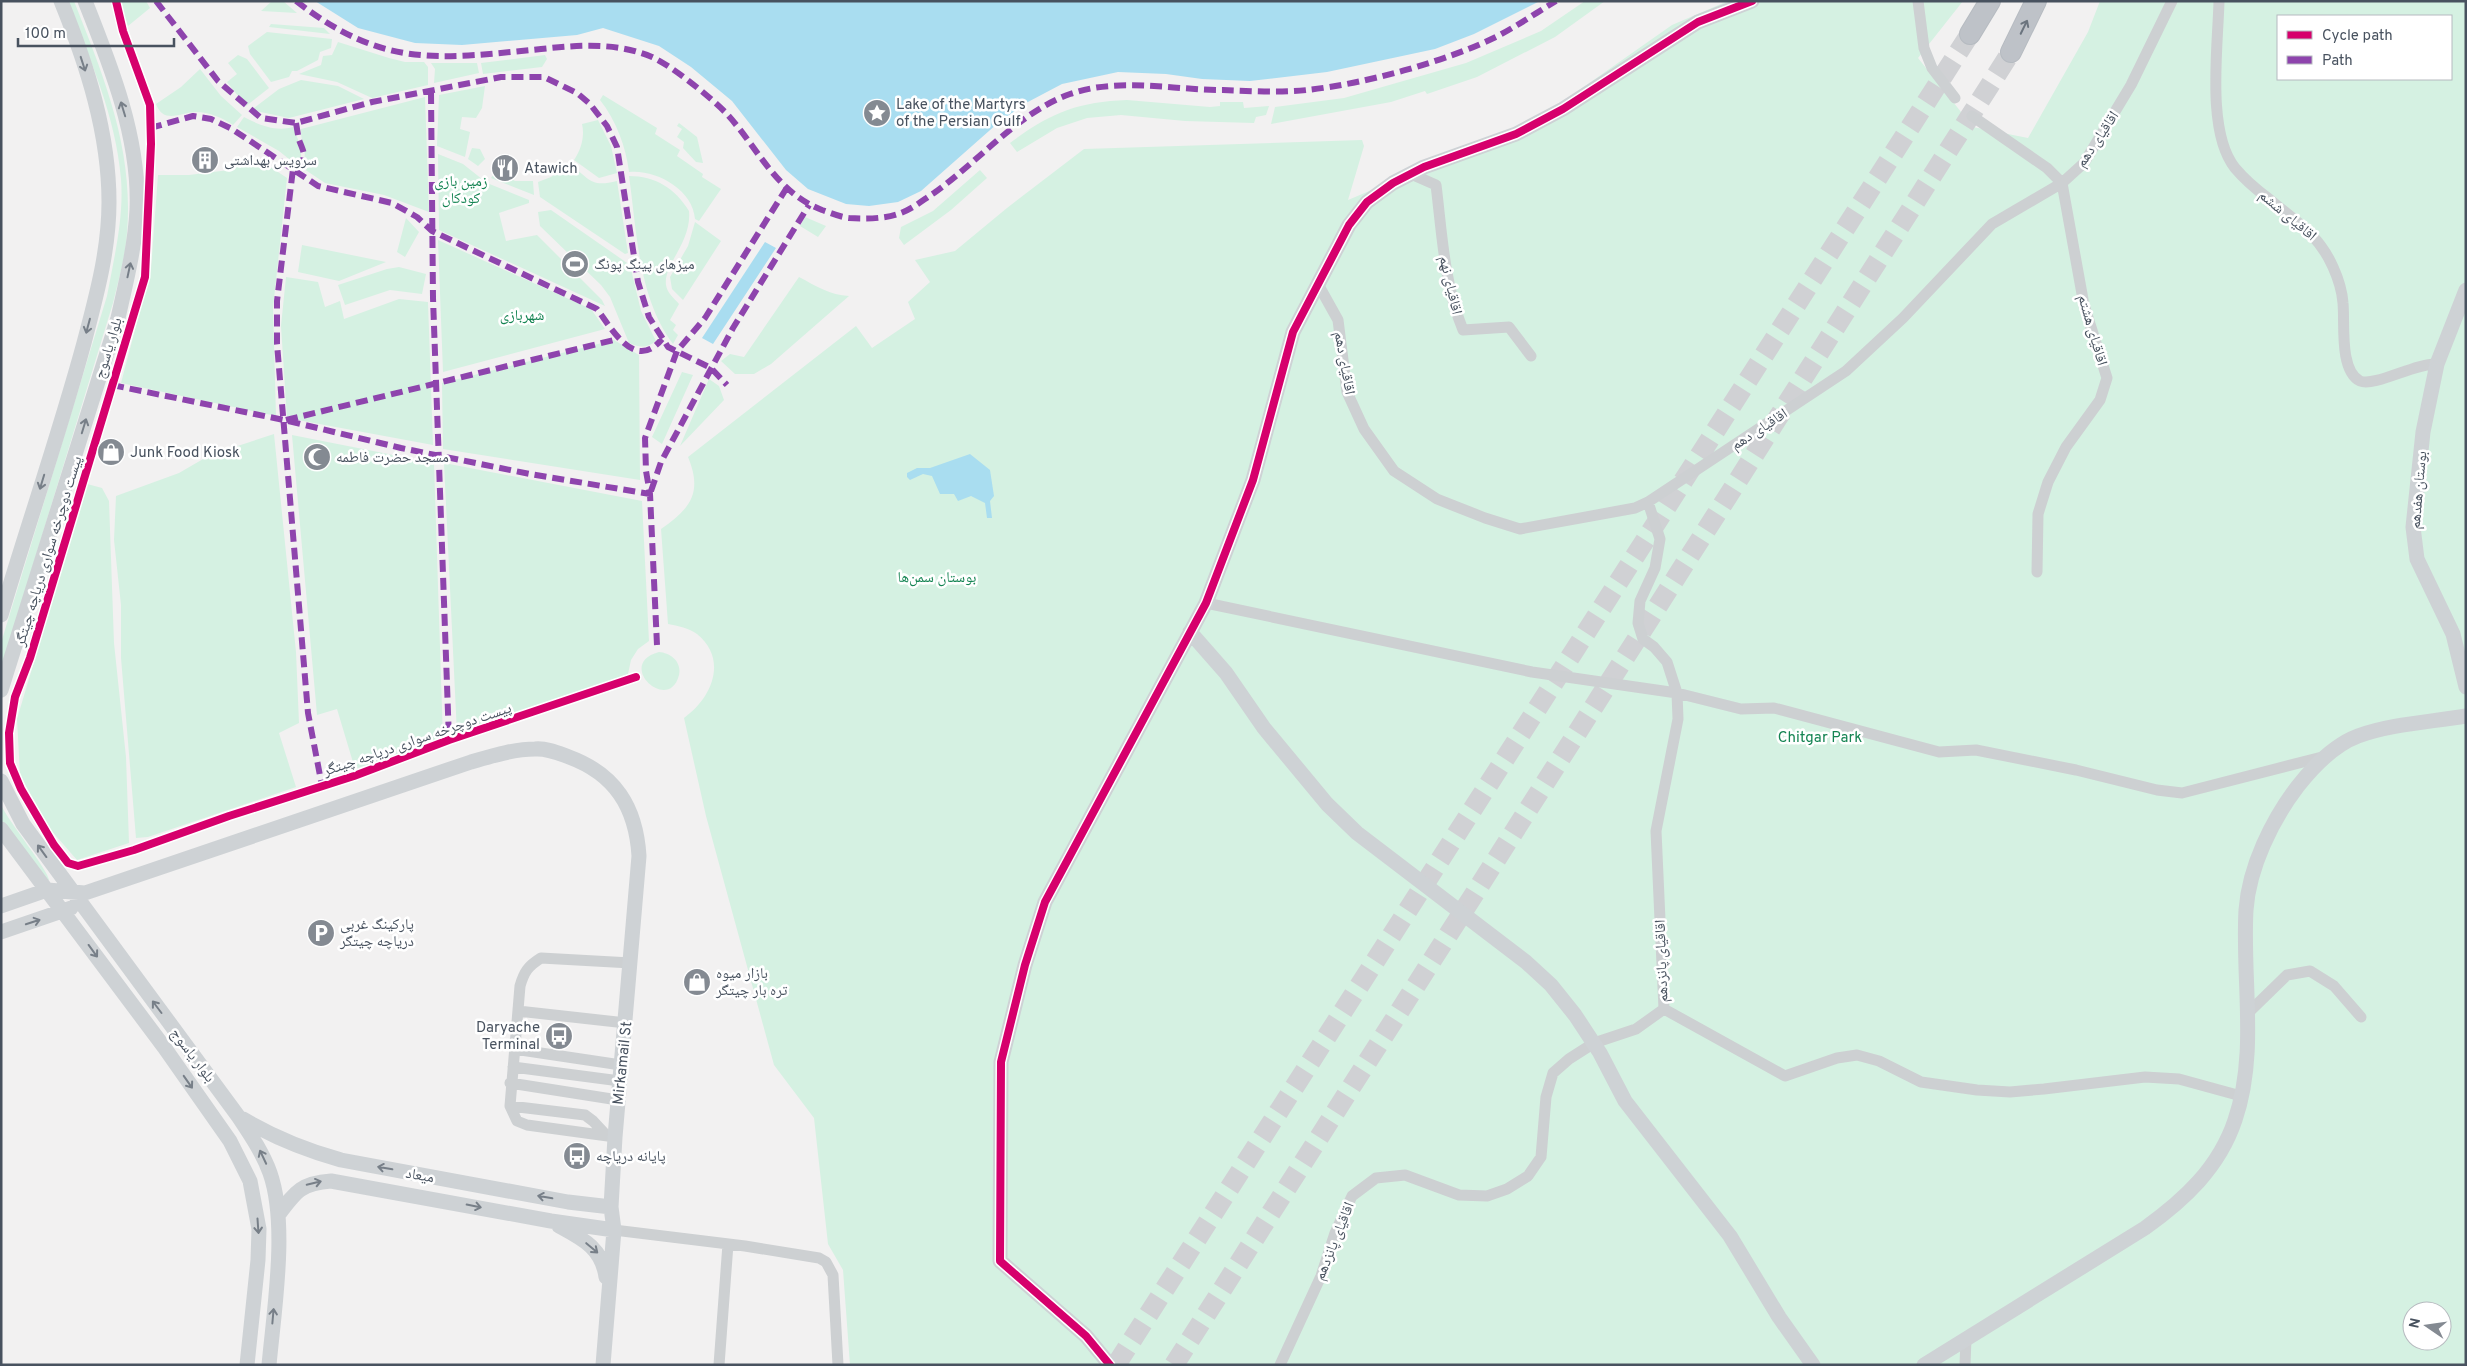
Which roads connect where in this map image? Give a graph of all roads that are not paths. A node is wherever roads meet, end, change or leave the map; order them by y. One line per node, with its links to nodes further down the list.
1 (61, 1): 22 (street, بلوار یاسوج, one-way to 22)
2 (85, 1): 25 (street, بلوار یاسوج, one-way to 2)
3 (1752, 1): 13 (street)
4 (1918, 1): 11 (street)
5 (1990, 1): 9 (highway)
6 (2036, 1): 10 (highway, one-way to 6)
7 (2172, 1): 14 (street, اقاقیای دهم)
8 (2219, 1): 18 (street, اقاقیای ششم)
9 (1970, 34)
10 (2011, 52)
11 (1955, 98)
12 (1972, 116): 14 (street)
13 (1411, 174): 15 (street); 17 (street, اقاقیای نهم)
14 (2062, 183): 19 (street, اقاقیای دهم); 20 (street, اقاقیای هشتم)
15 (1319, 286): 19 (street, اقاقیای دهم); 21 (street)
16 (2466, 290): 18 (street, بوستان هفدهم)
17 (1531, 356)
18 (2437, 364): 24 (street, بوستان هفدهم)
19 (1648, 502): 26 (street, اقاقیای پانزدهم)
20 (2037, 572)
21 (1206, 603): 23 (street); 26 (street)
22 (1, 615)
23 (1190, 632): 42 (street); 66 (street)
24 (2466, 686)
25 (1, 690)
26 (1677, 694): 28 (street); 37 (street, اقاقیای پانزدهم)
27 (2466, 716): 28 (street)
28 (2327, 755): 39 (street)
29 (1, 781): 32 (street, بلوار یاسوج, one-way to 29)
30 (1, 829): 31 (street, بلوار یاسوج)
31 (47, 890): 32 (street); 33 (street); 34 (street, بلوار یاسوج)
32 (79, 896): 34 (street, Mirkamail St); 36 (street, Mirkamail St); 51 (street, بلوار یاسوج, one-way to 32)
33 (1, 906)
34 (64, 911): 35 (street, Mirkamail St, one-way to 34); 61 (street, بلوار یاسوج, one-way to 61)
35 (1, 932)
36 (631, 963): 38 (street); 41 (street, Mirkamail St)
37 (1664, 1009): 42 (street, اقاقیای پانزدهم); 48 (street)
38 (518, 1011): 41 (street); 43 (street)
39 (2248, 1014): 40 (street); 48 (street)
40 (2361, 1017)
41 (626, 1023): 44 (street, Mirkamail St)
42 (1594, 1044): 67 (street, اقاقیای پانزدهم); 68 (street)
43 (514, 1049): 44 (street); 45 (street)
44 (621, 1064): 46 (street, Mirkamail St)
45 (513, 1067): 46 (street); 47 (street)
46 (620, 1081): 49 (street, Mirkamail St)
47 (510, 1083): 49 (street); 50 (street)
48 (2241, 1096): 60 (street)
49 (618, 1100): 52 (street, Mirkamail St)
50 (510, 1106): 52 (street); 52 (street)
51 (238, 1116): 53 (street, میعاد, one-way to 51); 55 (street, بلوار یاسوج, one-way to 51)
52 (611, 1136): 54 (street, Mirkamail St)
53 (568, 1202): 54 (street, میعاد); 56 (street)
54 (611, 1207): 57 (street, Mirkamail St)
55 (279, 1214): 56 (street, میعاد, one-way to 56); 62 (street, بلوار یاسوج, one-way to 55)
56 (551, 1221): 57 (street, میعاد); 59 (street, one-way to 59)
57 (614, 1230): 58 (street); 59 (street, Mirkamail St)
58 (728, 1244): 64 (street); 65 (street)
59 (610, 1300): 63 (street, Mirkamail St)
60 (1966, 1338): 69 (street); 70 (street)
61 (247, 1365)
62 (269, 1365)
63 (603, 1365)
64 (719, 1365)
65 (838, 1365)
66 (1110, 1365)
67 (1280, 1365)
68 (1813, 1365)
69 (1924, 1365)
70 (1965, 1365)

